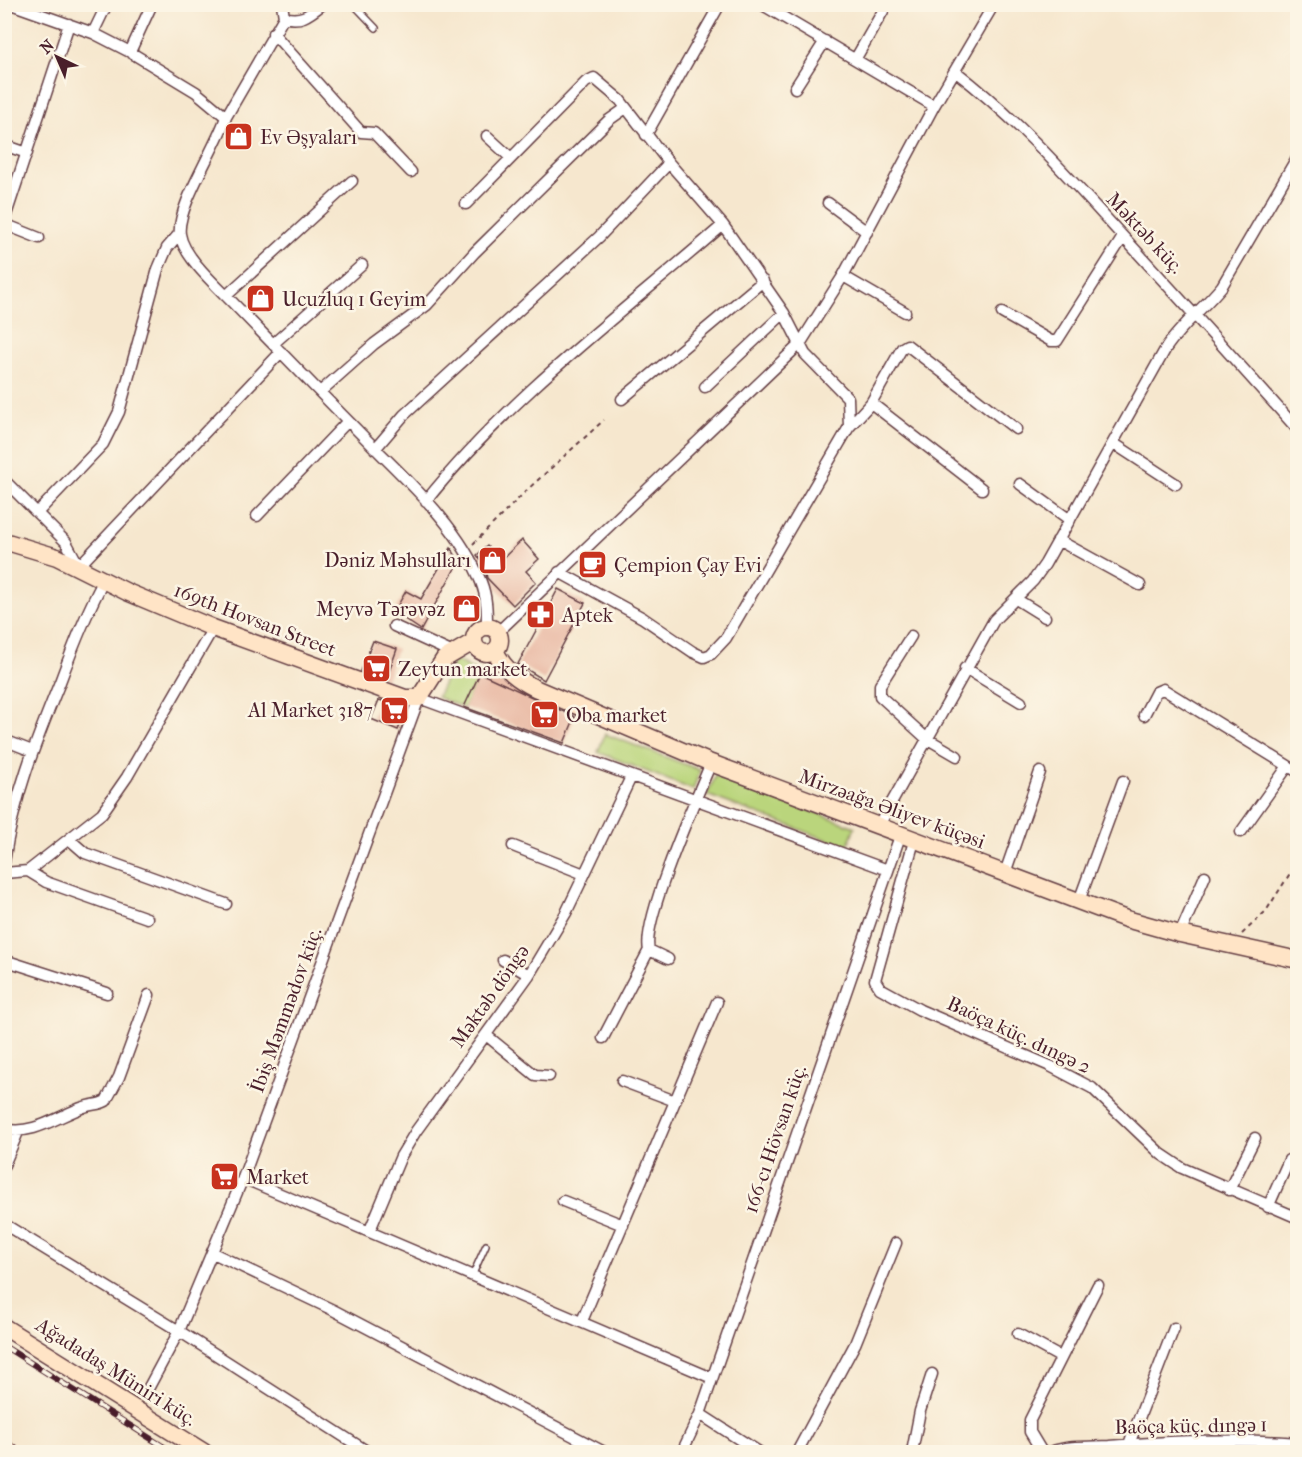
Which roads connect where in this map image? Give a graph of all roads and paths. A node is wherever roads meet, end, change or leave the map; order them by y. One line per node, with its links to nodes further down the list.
1 (106, 4): 14 (street)
2 (152, 4): 17 (street)
3 (282, 4): 11 (street)
4 (323, 4): 11 (street)
5 (353, 4): 13 (lane)
6 (720, 4): 24 (street)
7 (760, 4): 16 (street)
8 (887, 4): 18 (street)
9 (994, 4): 19 (street)
10 (15, 5): 12 (street)
11 (284, 17): 15 (street)
12 (69, 24): 14 (street); 27 (street)
13 (376, 28)
14 (93, 33): 17 (street)
15 (273, 33): 23 (street); 31 (street)
16 (825, 41): 18 (street); 20 (street)
17 (130, 52): 23 (street)
18 (856, 58): 21 (street)
19 (956, 70): 21 (street); 39 (street, Məktəb küç.)
20 (795, 88)
21 (934, 106): 37 (street)
22 (626, 108): 24 (street); 29 (street); 52 (street)
23 (226, 117): 38 (street)
24 (646, 135): 30 (street)
25 (487, 136): 29 (street)
26 (4, 145): 27 (street)
27 (27, 153): 35 (street)
28 (1298, 156): 48 (street)
29 (511, 158): 34 (street)
30 (669, 163): 36 (street); 61 (street)
31 (411, 172)
32 (352, 181): 44 (street)
33 (828, 203): 37 (street)
34 (466, 204)
35 (4, 222): 40 (street)
36 (723, 225): 43 (street); 66 (street)
37 (867, 232): 42 (street)
38 (179, 234): 44 (street); 67 (street)
39 (1123, 237): 47 (street); 48 (street, Məktəb küç.)
40 (39, 238)
41 (362, 265): 50 (street)
42 (843, 276): 45 (street); 49 (street)
43 (763, 281): 46 (street); 53 (street)
44 (226, 296): 50 (street)
45 (905, 312)
46 (784, 313): 49 (street); 51 (street)
47 (1002, 313)
48 (1196, 313): 59 (street, Məktəb küç.); 60 (street)
49 (800, 344): 57 (street); 74 (street)
50 (277, 348): 52 (street); 73 (street)
51 (705, 387)
52 (320, 392): 56 (street)
53 (622, 399)
54 (871, 403): 57 (street); 58 (street); 65 (street)
55 (604, 420): 72 (path)
56 (348, 422): 61 (street); 68 (street)
57 (849, 427): 74 (street)
58 (1016, 429)
59 (1298, 430)
60 (1113, 443): 64 (street); 69 (street)
61 (375, 449): 66 (street)
62 (4, 480): 67 (street)
63 (1020, 484): 69 (street)
64 (1176, 484)
65 (982, 489)
66 (426, 501): 72 (street)
67 (37, 513): 73 (street)
68 (257, 516)
69 (1070, 520): 70 (street)
70 (1058, 540): 76 (street); 77 (street)
71 (4, 541): 73 (street, 169th Hovsan Street)
72 (465, 553): 81 (street)
73 (79, 567): 75 (street, 169th Hovsan Street)
74 (559, 572): 81 (street)
75 (104, 580): 80 (street, 169th Hovsan Street); 92 (street)
76 (1140, 585)
77 (1017, 599): 78 (street); 86 (street)
78 (1045, 617)
79 (394, 626): 85 (street)
80 (213, 628): 87 (street, 169th Hovsan Street); 103 (street)
81 (492, 630): 83 (street); 84 (street)
82 (911, 636): 90 (street)
83 (474, 642): 84 (street); 85 (street)
84 (495, 651): 94 (street, Mirzəağa Əliyev küçəsi)
85 (453, 653): 87 (street)
86 (965, 668): 88 (street); 90 (street)
87 (419, 698): 97 (street); 137 (street, İbiş Məmmədov küç.)
88 (1021, 702)
89 (1144, 715): 95 (street)
90 (926, 738): 93 (street); 100 (street)
91 (4, 740): 92 (street)
92 (32, 751): 106 (street)
93 (957, 756)
94 (711, 763): 99 (street); 100 (street, Mirzəağa Əliyev küçəsi)
95 (1293, 769): 101 (street)
96 (1040, 772): 110 (street)
97 (631, 777): 99 (street); 111 (street, Məktəb döngə)
98 (1123, 782): 113 (street)
99 (696, 800): 107 (street); 118 (street)
100 (878, 827): 102 (street, Mirzəağa Əliyev küçəsi)
101 (1241, 832)
102 (907, 838): 107 (street, 166-cı Hövsan küç.); 110 (street, Mirzəağa Əliyev küçəsi); 138 (street, Baöça küç. dıngə 2)
103 (70, 840): 108 (street); 114 (street)
104 (513, 846): 111 (street)
105 (1298, 861): 117 (path)
106 (4, 862)
107 (888, 870): 157 (street, 166-cı Hövsan küç.)
108 (28, 871): 109 (street); 115 (street)
109 (4, 873)
110 (1005, 873): 113 (street, Mirzəağa Əliyev küçəsi)
111 (584, 874): 123 (street, Məktəb döngə)
112 (1205, 876): 116 (street)
113 (1079, 901): 116 (street, Mirzəağa Əliyev küçəsi)
114 (226, 904)
115 (147, 918)
116 (1180, 934): 117 (street, Mirzəağa Əliyev küçəsi)
117 (1235, 946): 122 (street, Mirzəağa Əliyev küçəsi)
118 (649, 950): 119 (street); 128 (street)
119 (668, 959)
120 (4, 960): 124 (street)
121 (503, 960): 123 (street)
122 (1298, 960)
123 (529, 975): 127 (street, Məktəb döngə)
124 (107, 993)
125 (149, 995): 133 (street)
126 (717, 1002): 131 (street)
127 (486, 1035): 129 (street); 144 (street, Məktəb döngə)
128 (603, 1038)
129 (549, 1076)
130 (622, 1081): 131 (street)
131 (675, 1101): 143 (street)
132 (4, 1129): 133 (street)
133 (18, 1132): 136 (street)
134 (1255, 1138): 138 (street)
135 (1289, 1160): 140 (street)
136 (4, 1165)
137 (243, 1178): 144 (street); 147 (street, İbiş Məmmədov küç.)
138 (1229, 1190): 140 (street, Baöça küç. dıngə 2)
139 (563, 1200): 143 (street)
140 (1268, 1207): 141 (street, Baöça küç. dıngə 2)
141 (1298, 1218)
142 (4, 1224): 153 (street)
143 (623, 1226): 150 (street)
144 (370, 1230): 148 (street)
145 (896, 1243): 169 (street)
146 (486, 1245): 148 (lane)
147 (213, 1253): 153 (street, İbiş Məmmədov küç.); 166 (street)
148 (474, 1274): 150 (street)
149 (1098, 1286): 155 (street)
150 (582, 1321): 157 (street)
151 (4, 1327): 164 (street, Ağadadaş Müniri küç.)
152 (1174, 1328): 161 (street)
153 (179, 1331): 158 (street, İbiş Məmmədov küç.); 165 (street)
154 (1018, 1334): 155 (street)
155 (1060, 1357): 171 (street)
156 (932, 1374): 170 (street)
157 (712, 1378): 159 (street, 166-cı Hövsan küç.)
158 (149, 1387)
159 (700, 1414): 167 (street, 166-cı Hövsan küç.); 168 (street)
160 (1298, 1443): 161 (street, Baöça küç. dıngə 1)
161 (1129, 1444): 172 (street, Baöça küç. dıngə 1)
162 (4, 1449): 163 (street)
163 (10, 1452)
164 (204, 1452)
165 (368, 1452)
166 (604, 1452)
167 (682, 1452)
168 (759, 1452)
169 (797, 1452)
170 (912, 1452)
171 (1042, 1452)
172 (1051, 1452)

